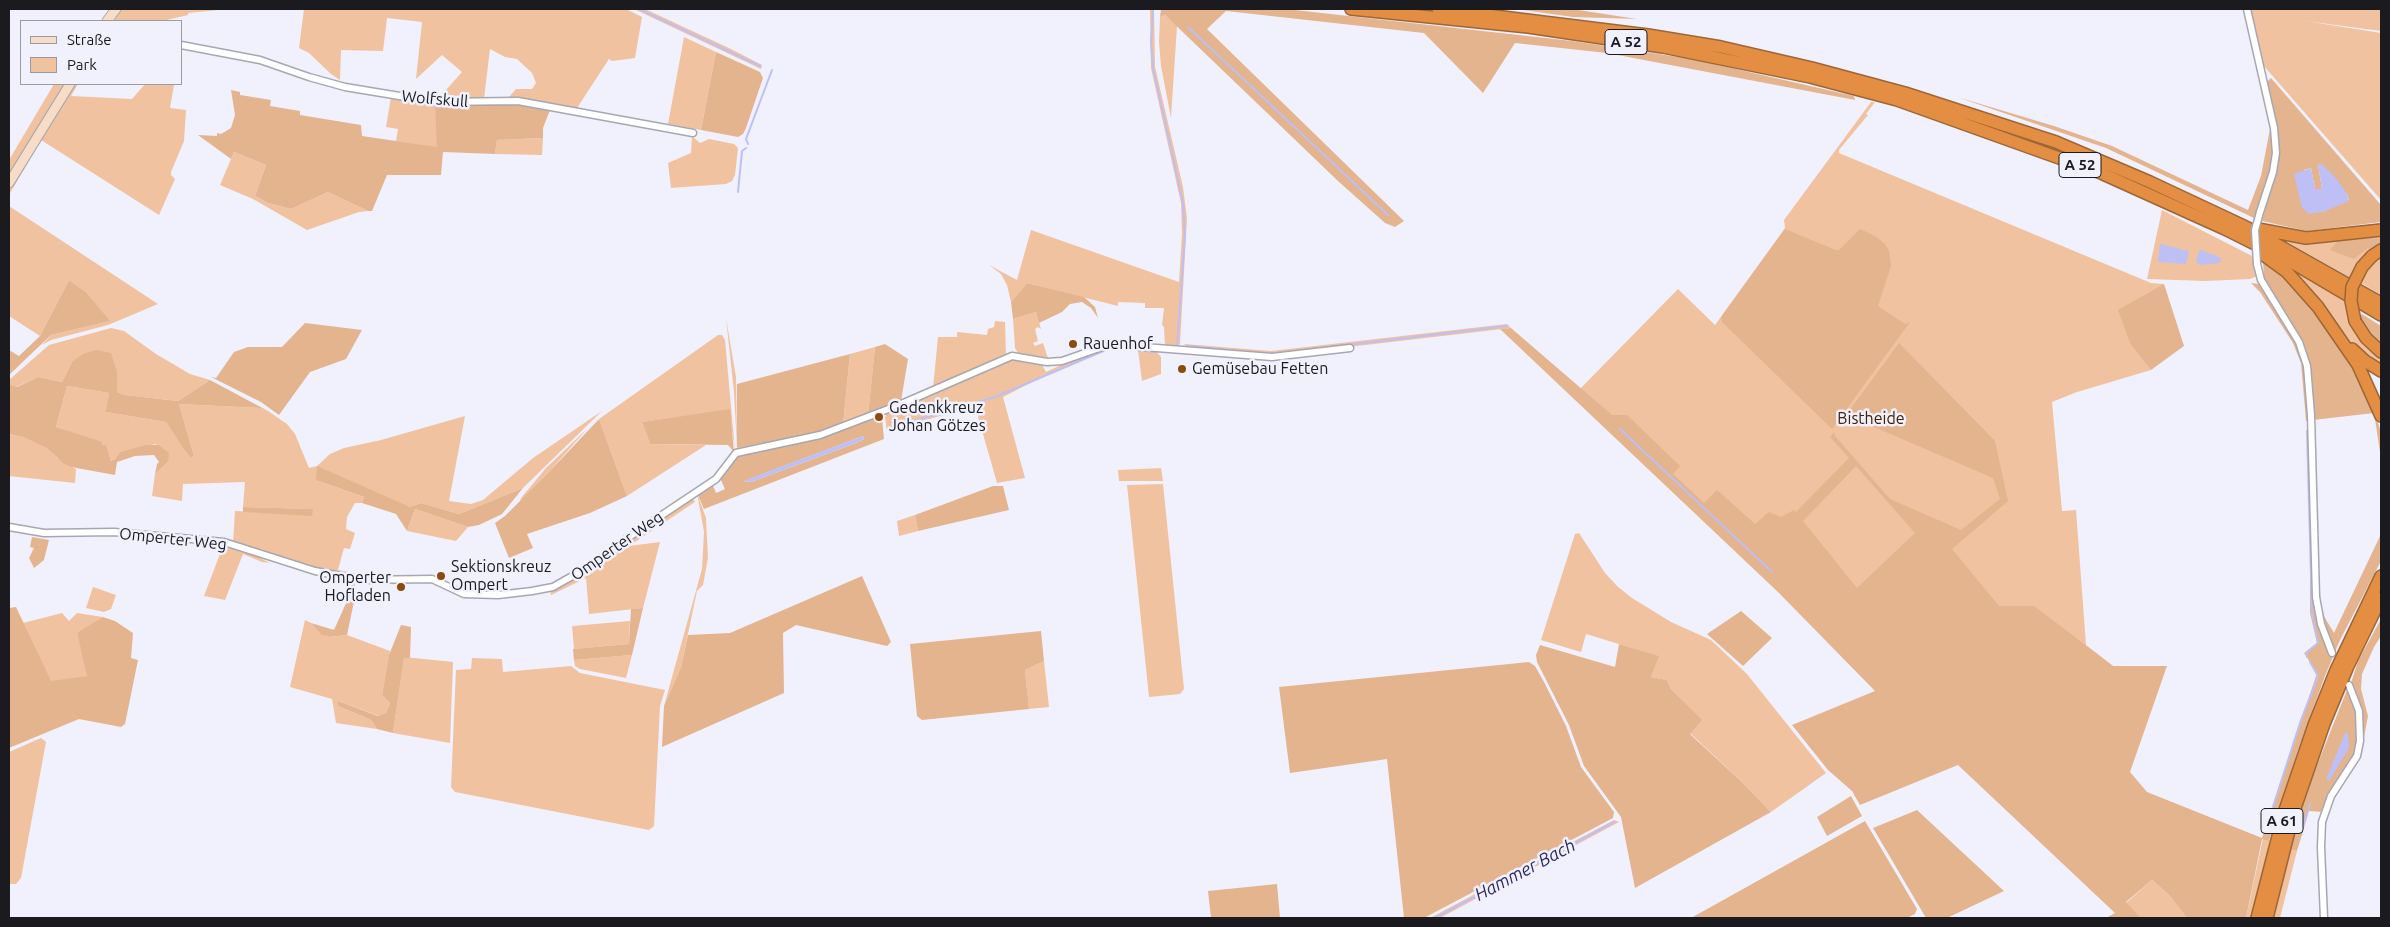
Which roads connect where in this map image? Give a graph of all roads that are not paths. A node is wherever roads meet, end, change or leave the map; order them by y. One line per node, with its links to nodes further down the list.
1 (116, 9): 5 (main road)
2 (1351, 9): 11 (highway, A 52)
3 (1438, 9): 10 (highway, A 52)
4 (2247, 9): 25 (street, bridge)
5 (108, 20)
6 (182, 45): 8 (street, Wolfskull)
7 (69, 85): 9 (main road)
8 (693, 133)
9 (9, 183)
10 (2246, 227): 12 (highway); 14 (highway, A 52)
11 (2225, 229): 15 (highway, A 52); 16 (highway)
12 (2381, 230)
13 (2377, 253): 18 (highway, bridge)
14 (2381, 303)
15 (2381, 315)
16 (2333, 327): 19 (highway); 20 (highway)
17 (1350, 348): 21 (street, Omperter Weg)
18 (2381, 352)
19 (2381, 371)
20 (2381, 416)
21 (9, 527)
22 (2381, 576): 28 (highway, A 61)
23 (2381, 598): 26 (highway, A 61)
24 (2381, 612): 26 (highway)
25 (2332, 653)
26 (2348, 666): 29 (highway, A 61)
27 (2349, 685): 30 (street)
28 (2257, 918)
29 (2267, 918)
30 (2324, 918)

